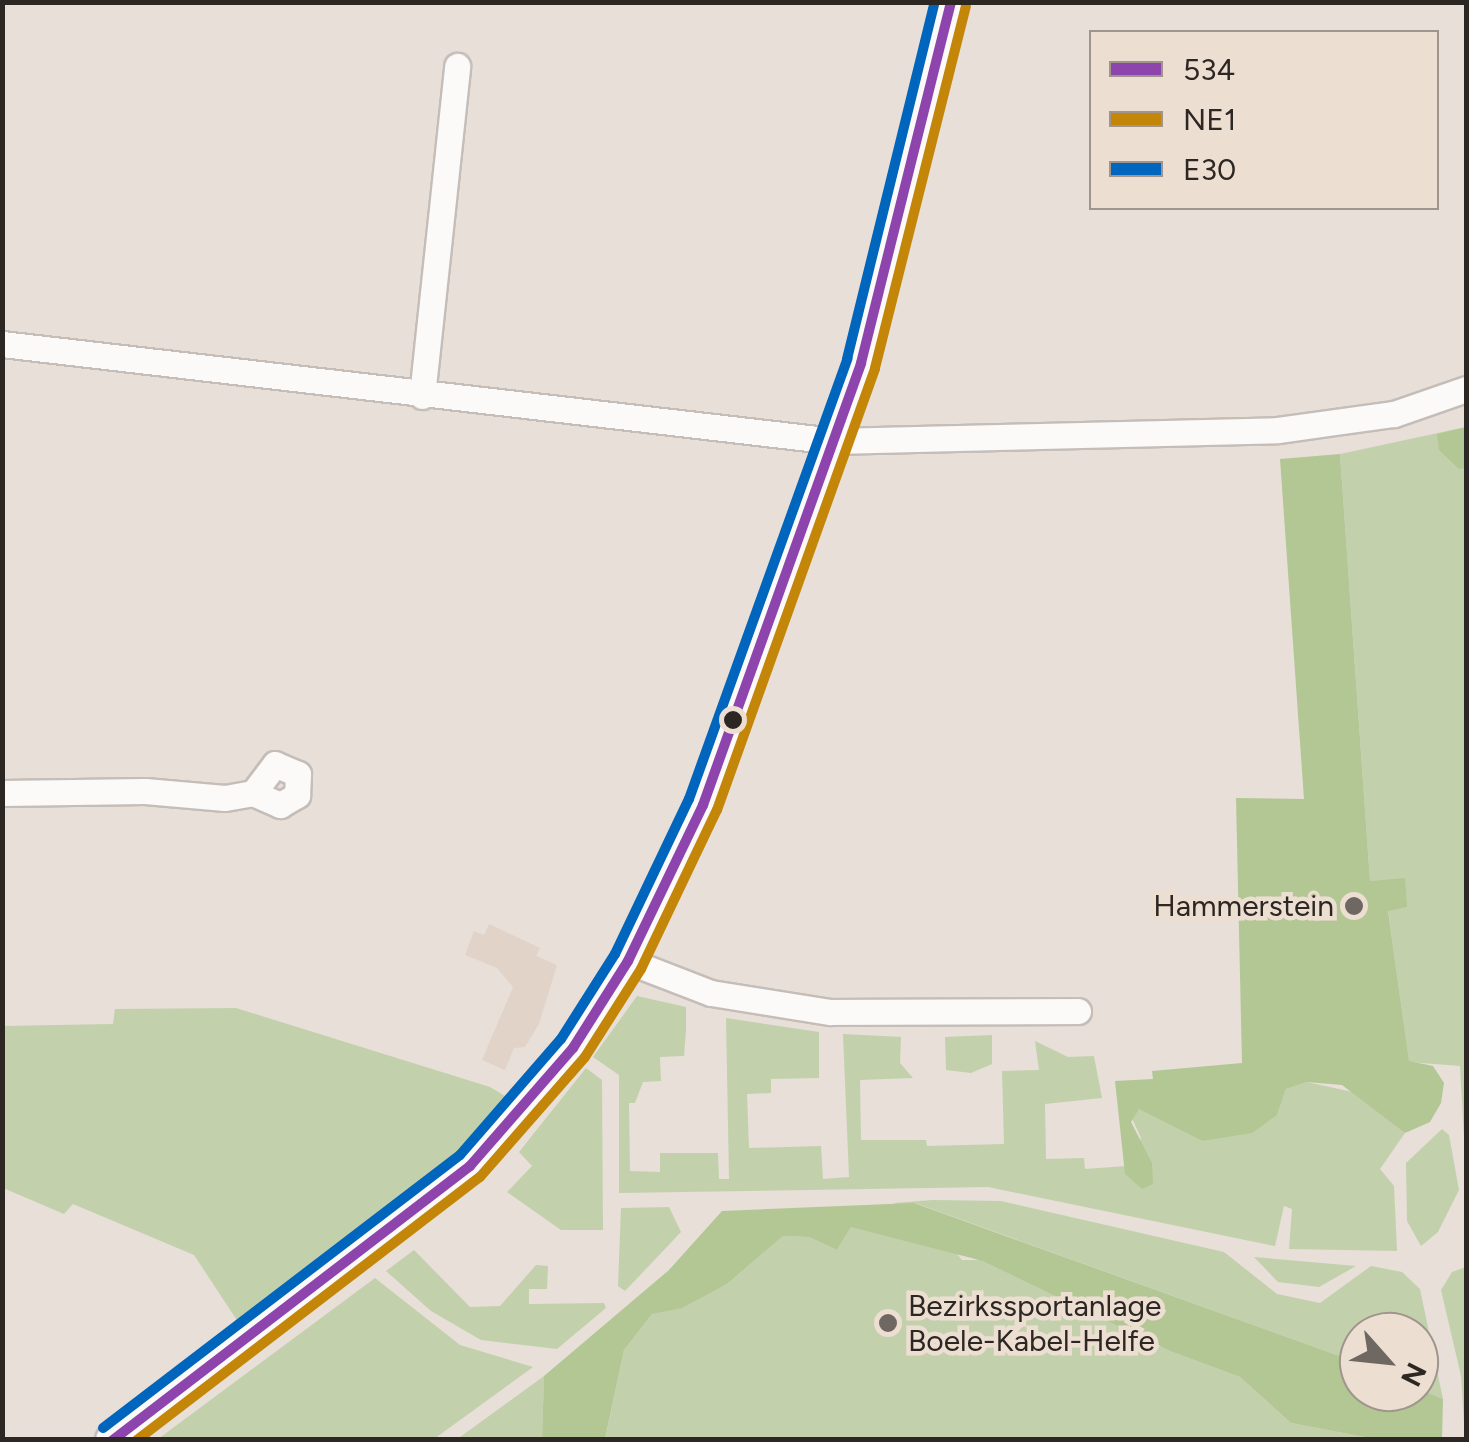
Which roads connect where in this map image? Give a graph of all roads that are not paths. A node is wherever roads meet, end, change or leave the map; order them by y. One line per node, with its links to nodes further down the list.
1 (951, 2): 6 (street)
2 (457, 66): 5 (street)
3 (2, 344): 5 (street)
4 (1466, 389): 6 (street)
5 (422, 396): 6 (street)
6 (834, 441): 9 (street)
7 (2, 793): 8 (street)
8 (252, 793)
9 (628, 960): 10 (street); 11 (street)
10 (1078, 1011)
11 (112, 1440)

